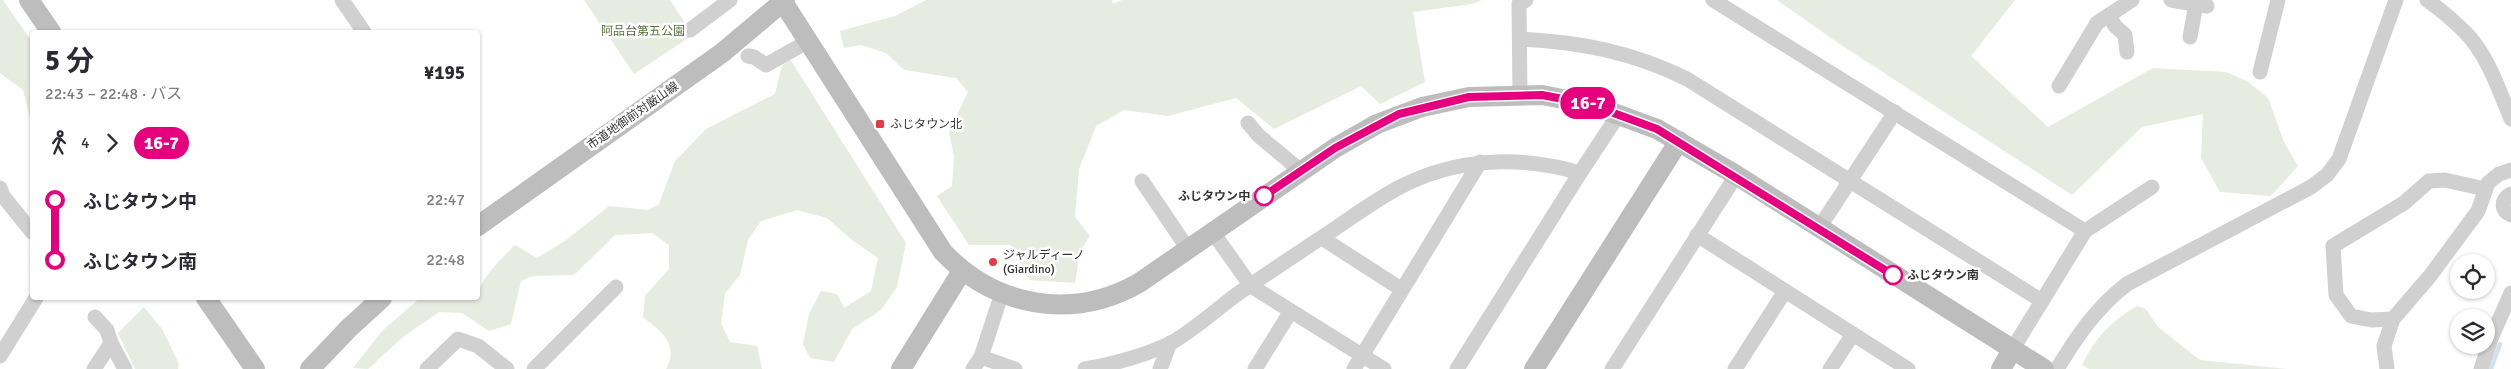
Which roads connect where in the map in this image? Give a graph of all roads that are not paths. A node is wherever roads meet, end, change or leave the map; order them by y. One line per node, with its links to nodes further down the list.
1 (29, 0): 13 (street)
2 (342, 0): 14 (street)
3 (730, 0): 15 (street)
4 (1526, 0): 17 (street)
5 (1713, 0): 24 (street)
6 (2132, 0): 12 (street)
7 (2171, 0): 16 (street)
8 (2278, 0): 21 (street)
9 (2396, 0): 92 (street)
10 (2428, 0): 25 (street)
11 (784, 1): 41 (street, 市道地御前対厳山線); 49 (street)
12 (2109, 15): 19 (street); 22 (street)
13 (50, 30)
14 (363, 30)
15 (690, 30)
16 (2190, 37)
17 (1520, 39): 23 (street); 33 (street)
18 (798, 46): 20 (street)
19 (2127, 52)
20 (748, 56)
21 (2260, 72)
22 (2059, 86)
23 (1520, 94): 28 (street); 31 (street)
24 (1895, 112): 33 (street); 44 (street)
25 (2511, 119)
26 (1248, 123): 31 (street)
27 (1612, 123): 32 (street)
28 (1679, 141): 42 (street); 85 (street)
29 (1480, 162): 32 (street); 46 (street); 52 (street)
30 (2511, 170): 37 (street)
31 (1301, 171): 48 (street)
32 (1580, 173): 84 (street)
33 (1851, 180): 42 (street); 58 (street)
34 (1142, 181): 48 (street)
35 (1730, 185): 45 (street)
36 (2152, 187): 44 (street)
37 (2485, 190): 62 (street); 62 (street)
38 (2511, 194): 40 (street)
39 (1, 195): 43 (street)
40 (2511, 215)
41 (480, 225)
42 (1819, 228): 66 (street)
43 (30, 230)
44 (2086, 231): 58 (street)
45 (1697, 235): 53 (street); 86 (street)
46 (1322, 238): 50 (street); 52 (street)
47 (1219, 241): 50 (street)
48 (1188, 249): 49 (street)
49 (962, 271): 77 (street)
50 (1251, 286): 60 (street); 65 (street)
51 (616, 287): 76 (street)
52 (1401, 289): 68 (street)
53 (1785, 291): 64 (street); 87 (street)
54 (2511, 293): 94 (street)
55 (35, 300): 67 (street)
56 (207, 300): 72 (street)
57 (380, 300): 73 (street)
58 (2042, 302): 66 (street)
59 (998, 305): 69 (street)
60 (1291, 311): 68 (street); 81 (street)
61 (95, 317): 63 (street)
62 (2393, 319): 93 (street)
63 (111, 332): 70 (street); 71 (street)
64 (1853, 334): 88 (street); 89 (street)
65 (1170, 343): 79 (street); 80 (street)
66 (2012, 350): 90 (street); 91 (street)
67 (0, 356)
68 (1362, 356): 82 (street); 83 (street)
69 (977, 363): 78 (street)
70 (94, 369)
71 (125, 369)
72 (255, 369)
73 (310, 369)
74 (427, 369): 75 (street)
75 (507, 369)
76 (534, 369)
77 (901, 369)
78 (1015, 369)
79 (1086, 369)
80 (1160, 369)
81 (1255, 369)
82 (1354, 369)
83 (1384, 369)
84 (1457, 369)
85 (1534, 369)
86 (1612, 369)
87 (1735, 369)
88 (1830, 369)
89 (1908, 369)
90 (2001, 369)
91 (2044, 369)
92 (2057, 369)
93 (2387, 369)
94 (2481, 369)

